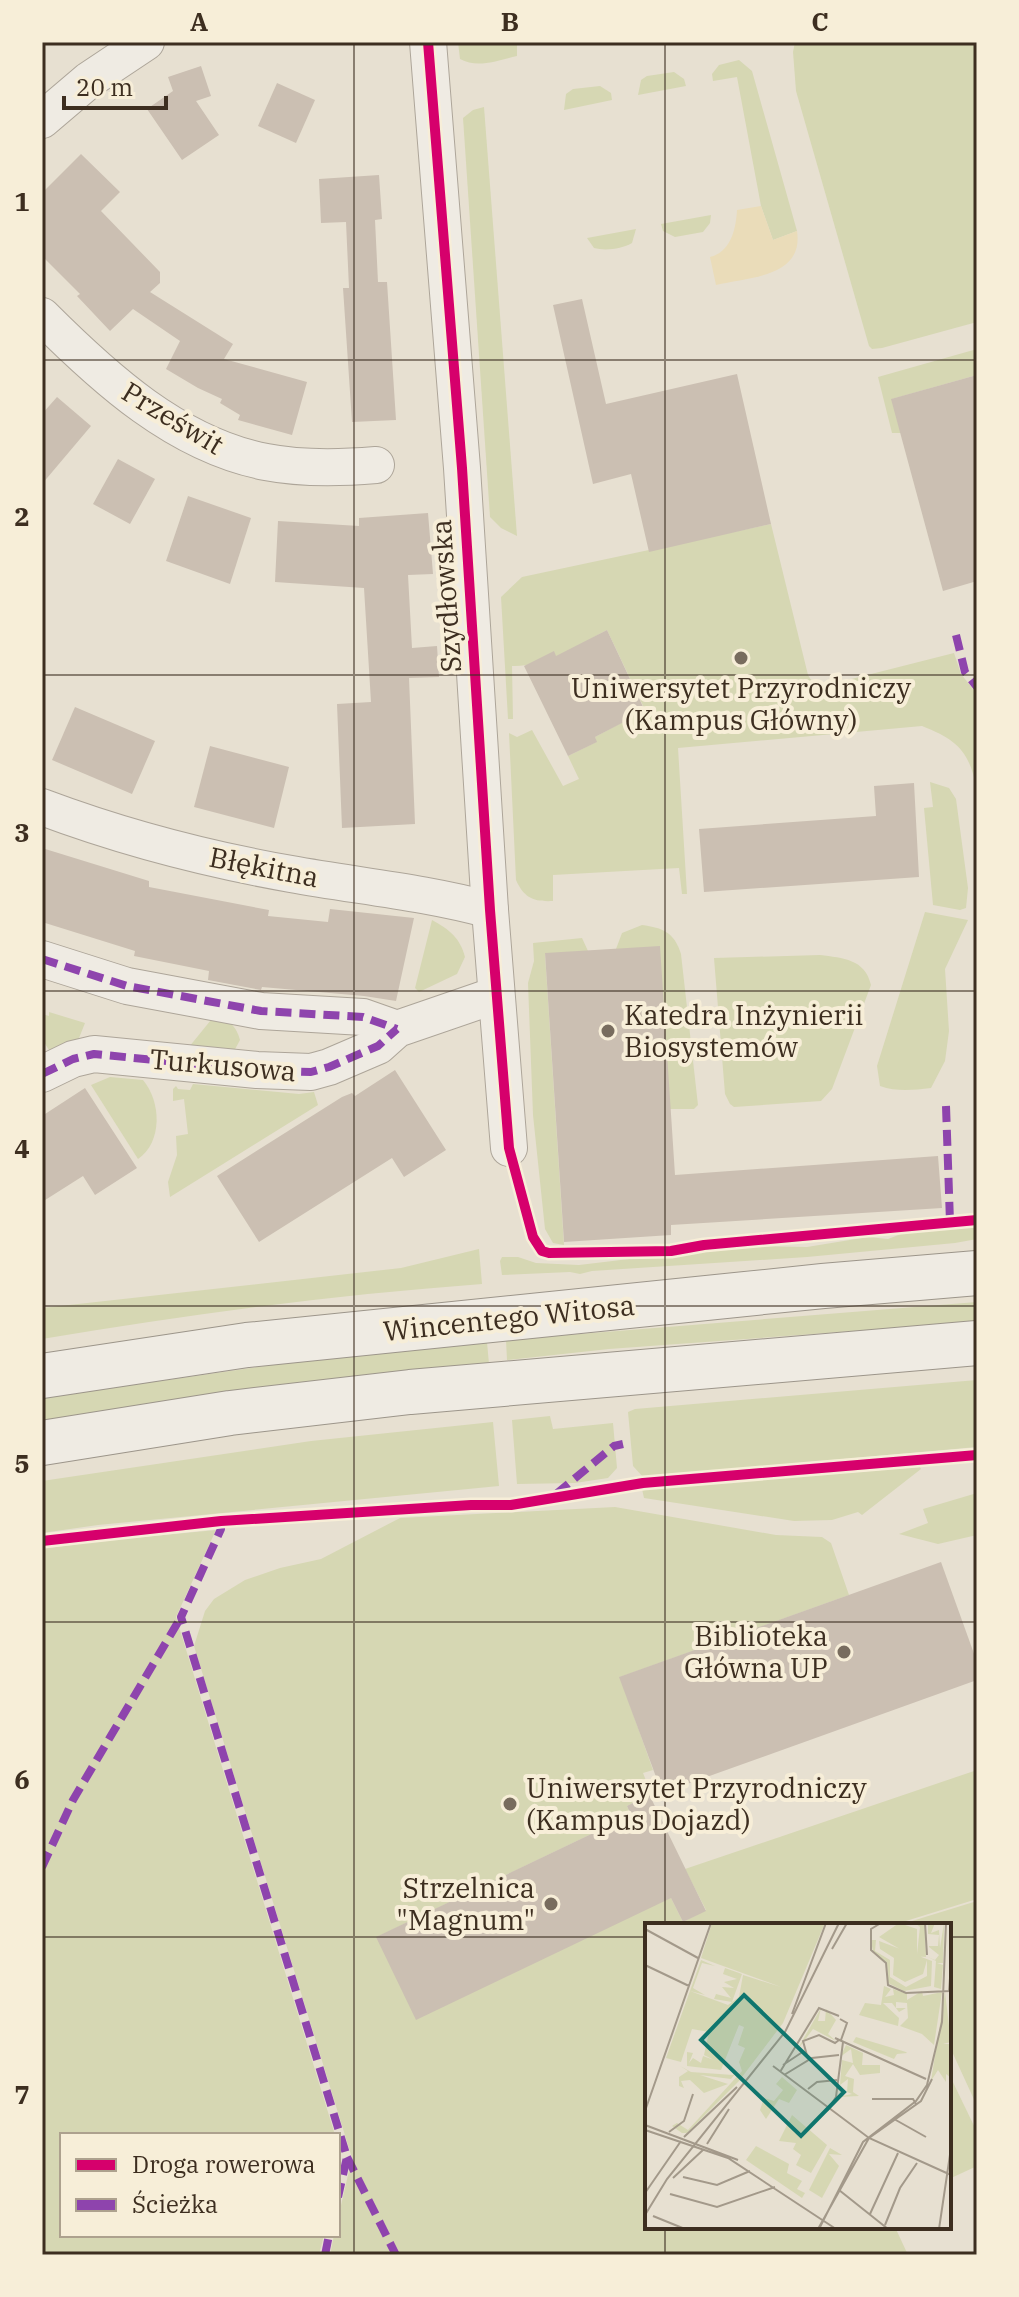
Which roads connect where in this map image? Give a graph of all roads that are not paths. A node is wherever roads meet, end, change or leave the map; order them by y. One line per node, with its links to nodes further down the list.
1 (146, 42): 3 (street)
2 (428, 42): 7 (street, Szydłowska)
3 (42, 120)
4 (42, 316): 5 (street, Prześwit)
5 (376, 465)
6 (42, 807): 7 (street, Błękitna)
7 (490, 910): 9 (street, Szydłowska)
8 (42, 959): 10 (street, Turkusowa)
9 (496, 995): 10 (street, Turkusowa); 12 (street, Szydłowska)
10 (397, 1029): 11 (street, Turkusowa)
11 (42, 1074)
12 (509, 1148)
13 (977, 1257): 15 (main road)
14 (977, 1273): 15 (main road, Wincentego Witosa)
15 (823, 1286): 17 (main road, Wincentego Witosa)
16 (977, 1343): 18 (main road)
17 (42, 1376)
18 (42, 1443)

